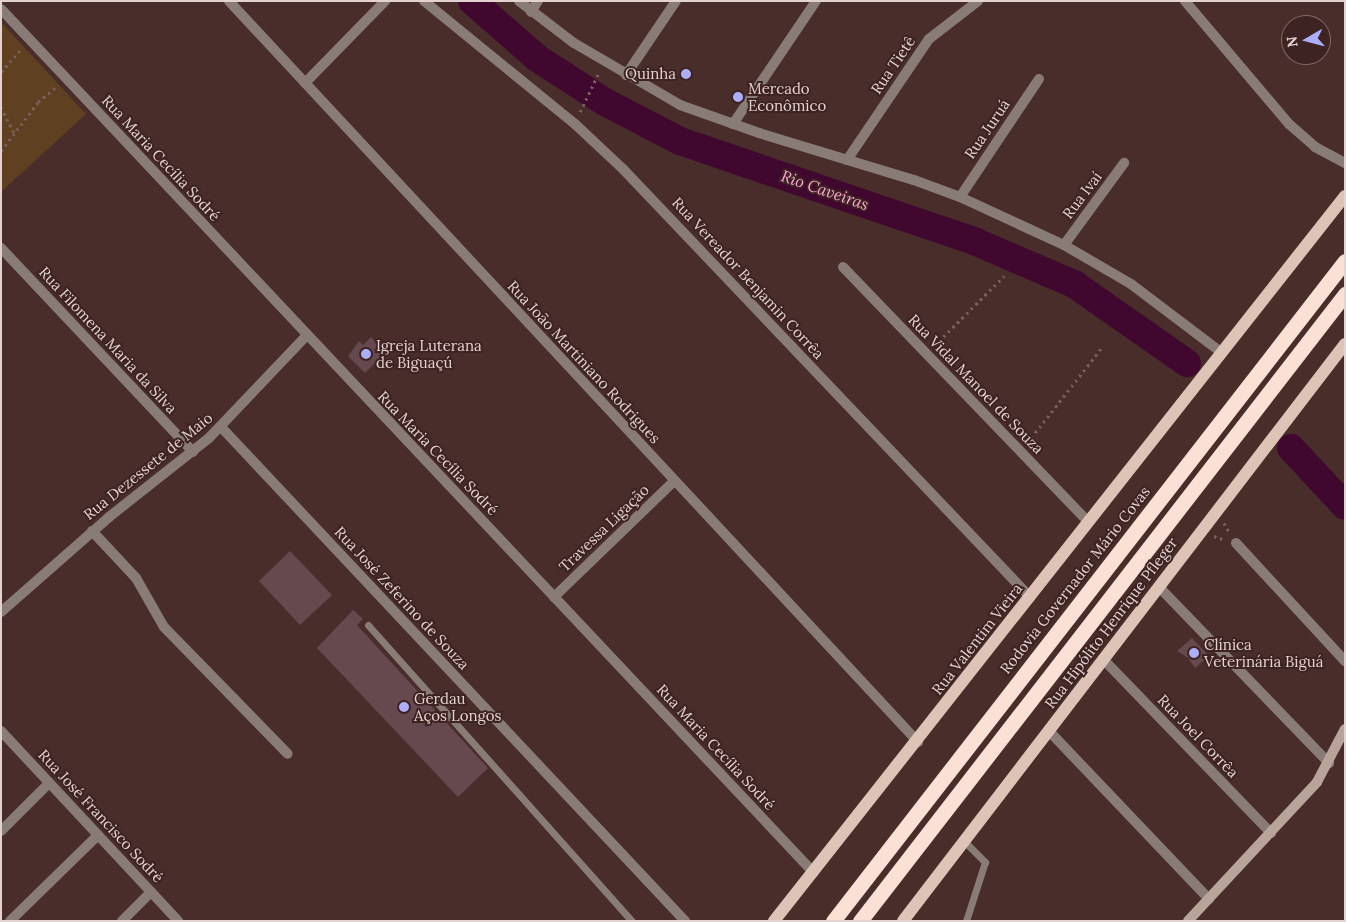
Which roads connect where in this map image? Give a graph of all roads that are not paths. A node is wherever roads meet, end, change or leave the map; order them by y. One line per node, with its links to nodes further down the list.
1 (229, 1): 14 (street, Rua João Martiniano Rodrigues)
2 (385, 1): 14 (street)
3 (424, 1): 37 (street, Rua Vereador Benjamin Corrêa)
4 (519, 1): 11 (street)
5 (538, 1): 11 (street)
6 (676, 1): 12 (street)
7 (816, 1): 15 (street)
8 (978, 1): 16 (street, Rua Tietê)
9 (1185, 1): 18 (street)
10 (1, 9): 26 (street, Rua Maria Cecília Sodré)
11 (531, 12): 12 (street)
12 (626, 75): 15 (street)
13 (1039, 79): 20 (street, Rua Juruá)
14 (304, 83): 31 (street, Rua João Martiniano Rodrigues)
15 (733, 124): 16 (street)
16 (847, 160): 20 (street)
17 (1124, 163): 21 (street, Rua Ivaí)
18 (1345, 164)
19 (1345, 196): 28 (main road, Rua Valentim Vieira)
20 (960, 197): 21 (street)
21 (1064, 244): 28 (street)
22 (1, 248): 30 (street, Rua Filomena Maria da Silva)
23 (1345, 261): 62 (highway, Rodovia Governador Mário Covas)
24 (842, 267): 32 (street, Rua Vidal Manoel de Souza)
25 (1345, 294): 63 (highway)
26 (306, 336): 29 (street, Rua Dezessete de Maio); 36 (street, Rua Maria Cecília Sodré)
27 (1345, 344): 35 (main road, Rua Hipólito Henrique Pfleger)
28 (1221, 352): 32 (main road, Rua Valentim Vieira)
29 (221, 427): 30 (street, Rua Dezessete de Maio); 60 (street, Rua José Zeferino de Souza)
30 (193, 452): 33 (street, Rua Dezessete de Maio)
31 (674, 481): 36 (street, Travessa Ligação); 45 (street, Rua João Martiniano Rodrigues)
32 (1088, 522): 37 (main road, Rua Valentim Vieira)
33 (92, 531): 38 (street, Rua Dezessete de Maio); 46 (street)
34 (1236, 543): 41 (street)
35 (1159, 587): 40 (main road, Rua Hipólito Henrique Pfleger); 47 (street)
36 (554, 597): 53 (street, Rua Maria Cecília Sodré)
37 (1030, 597): 45 (main road, Rua Valentim Vieira)
38 (1, 612)
39 (368, 625): 59 (lane)
40 (1104, 659): 44 (main road, Rua Hipólito Henrique Pfleger); 50 (street, Rua Joel Corrêa)
41 (1345, 661)
42 (1345, 729): 47 (main road)
43 (1, 731): 48 (street, Rua José Francisco Sodré)
44 (1048, 731): 52 (main road, Rua Hipólito Henrique Pfleger); 55 (street)
45 (918, 742): 53 (main road, Rua Valentim Vieira)
46 (288, 754)
47 (1329, 762): 50 (main road)
48 (49, 782): 49 (street); 51 (street, Rua José Francisco Sodré)
49 (1, 831)
50 (1271, 833): 55 (main road)
51 (98, 835): 54 (street, Rua José Francisco Sodré); 56 (street)
52 (964, 841): 64 (main road, Rua Hipólito Henrique Pfleger); 65 (lane)
53 (814, 872): 61 (main road, Rua Valentim Vieira)
54 (151, 892): 57 (street); 58 (street, Rua José Francisco Sodré)
55 (1209, 899): 66 (main road)
56 (10, 921)
57 (122, 921)
58 (178, 921)
59 (632, 921)
60 (685, 921)
61 (774, 921)
62 (833, 921)
63 (860, 921)
64 (903, 921)
65 (966, 921)
66 (1188, 921)

